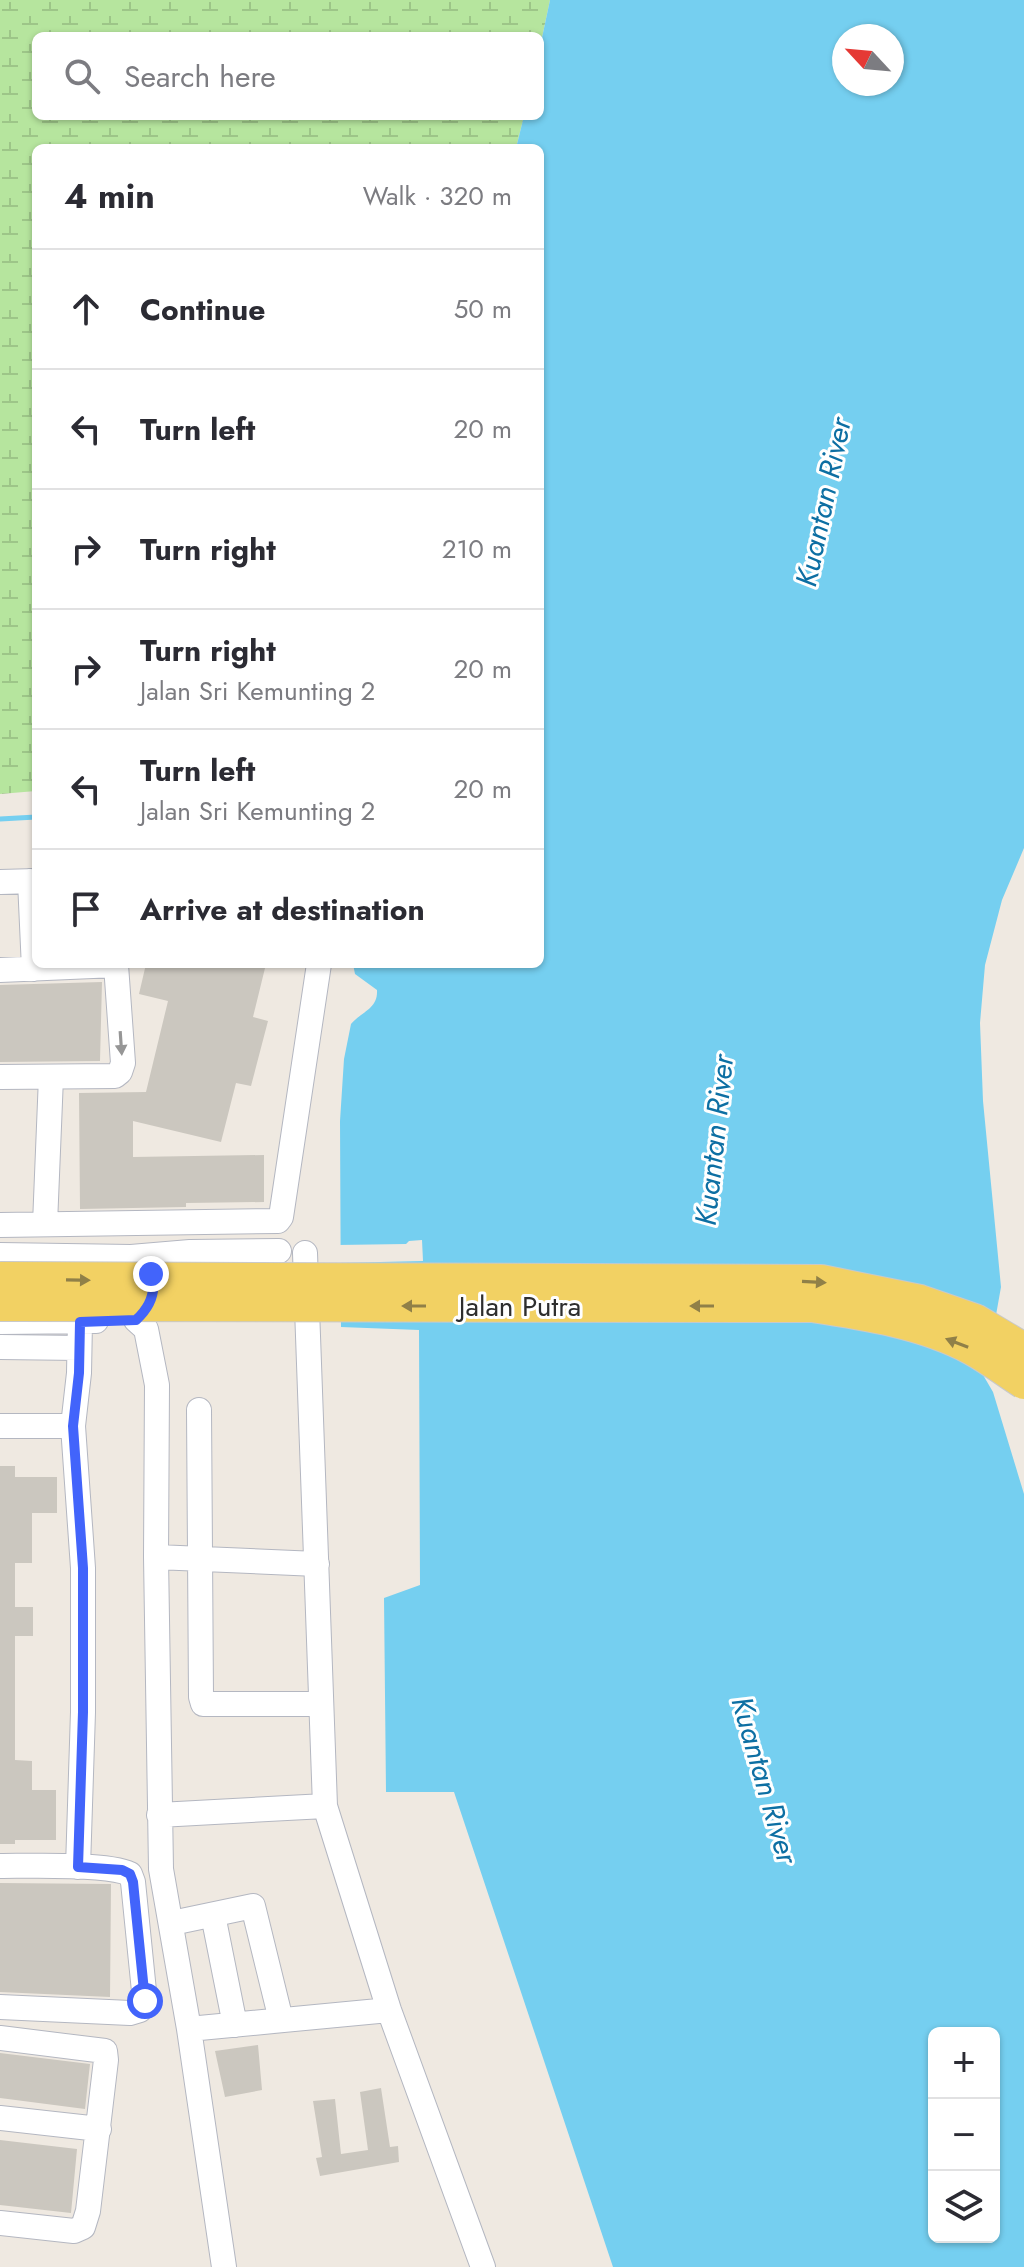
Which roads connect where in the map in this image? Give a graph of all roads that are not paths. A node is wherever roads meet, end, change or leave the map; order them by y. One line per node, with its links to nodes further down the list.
1 (32, 881): 2 (street)
2 (0, 882)
3 (54, 968): 6 (street, one-way to 3)
4 (116, 968): 9 (street, one-way to 9)
5 (318, 968): 10 (street)
6 (34, 969): 7 (street)
7 (0, 970)
8 (0, 1077): 9 (street)
9 (51, 1077): 11 (street)
10 (278, 1221): 11 (street); 13 (street)
11 (45, 1224): 12 (street)
12 (0, 1225)
13 (272, 1251): 14 (street); 32 (street)
14 (190, 1252): 16 (street); 17 (street)
15 (0, 1255): 16 (street)
16 (131, 1257): 17 (street)
17 (151, 1274): 20 (street)
18 (0, 1278): 25 (main road, Jalan Putra, one-way to 25, bridge)
19 (0, 1305): 26 (main road, Jalan Putra, one-way to 19, bridge)
20 (136, 1320): 22 (street); 30 (street)
21 (0, 1322): 22 (street)
22 (80, 1322): 24 (street)
23 (0, 1347): 24 (street)
24 (79, 1348): 29 (street)
25 (1024, 1349)
26 (1024, 1383)
27 (199, 1410): 31 (street)
28 (0, 1426): 29 (street)
29 (73, 1426): 37 (street)
30 (156, 1557): 31 (street); 35 (street)
31 (199, 1558): 32 (street); 33 (street)
32 (317, 1564): 33 (street)
33 (321, 1704): 34 (street)
34 (325, 1806): 35 (street); 41 (street)
35 (159, 1815): 39 (street)
36 (0, 1866): 37 (street)
37 (78, 1867): 40 (street)
38 (213, 1915): 39 (street); 42 (street); 43 (street)
39 (172, 1923): 44 (street)
40 (0, 2007)
41 (389, 2010): 42 (street); 50 (street)
42 (281, 2020): 43 (street)
43 (235, 2025): 44 (street)
44 (189, 2029): 49 (street)
45 (0, 2038): 47 (street)
46 (0, 2118): 47 (street)
47 (99, 2129): 48 (street)
48 (0, 2223)
49 (224, 2267)
50 (483, 2267)

